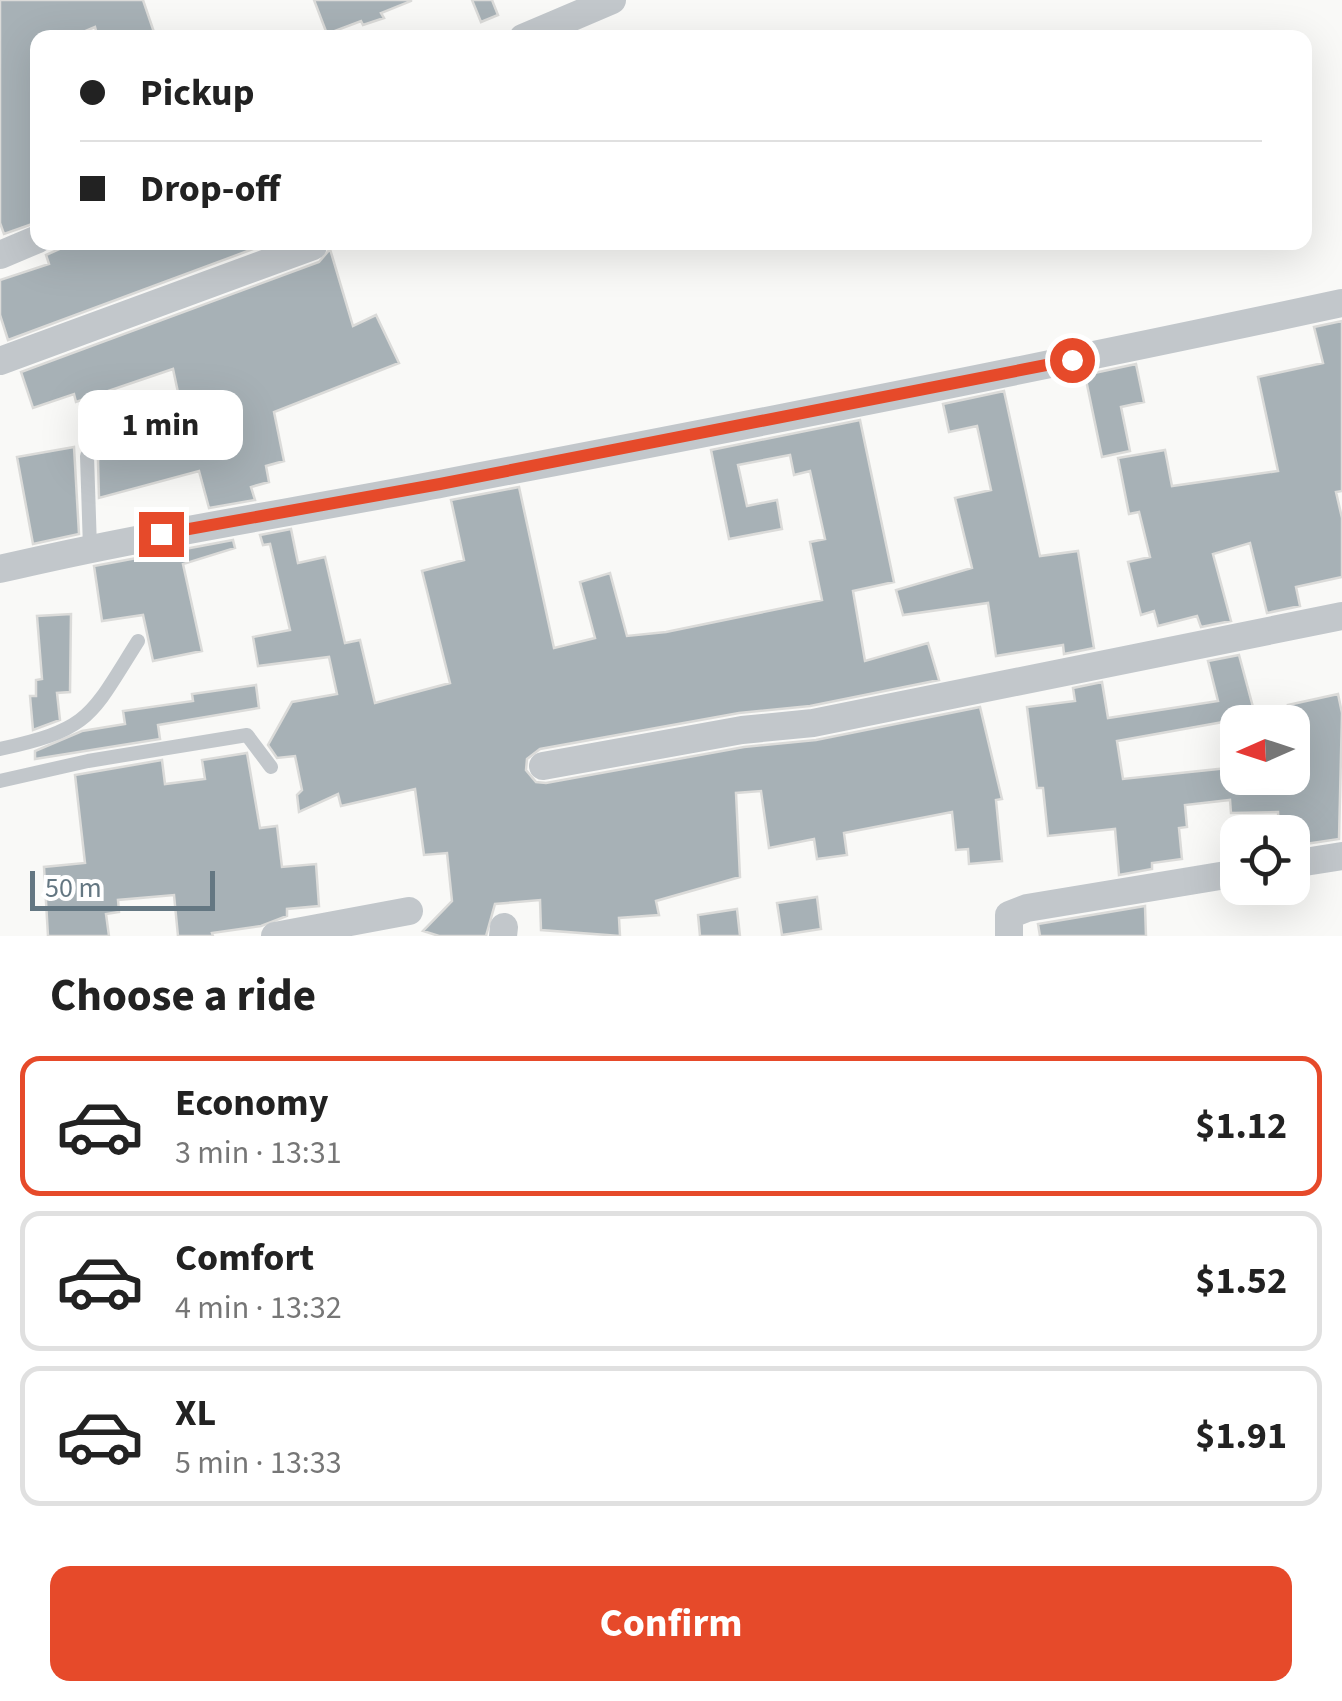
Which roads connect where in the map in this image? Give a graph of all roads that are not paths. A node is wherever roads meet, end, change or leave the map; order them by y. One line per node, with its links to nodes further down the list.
1 (612, 0): 2 (street)
2 (542, 30)
3 (30, 242): 5 (street)
4 (302, 250): 7 (street)
5 (0, 255)
6 (1342, 304): 9 (street)
7 (0, 360)
8 (178, 408): 9 (lane)
9 (90, 548): 10 (street)
10 (0, 569)
11 (1342, 616): 14 (street)
12 (138, 641): 13 (lane)
13 (0, 749)
14 (542, 766)
15 (271, 767): 16 (lane)
16 (0, 782)
17 (1342, 856): 18 (street)
18 (1310, 861)
19 (1220, 876): 22 (street)
20 (409, 911): 21 (street)
21 (275, 936)
22 (1008, 936)

